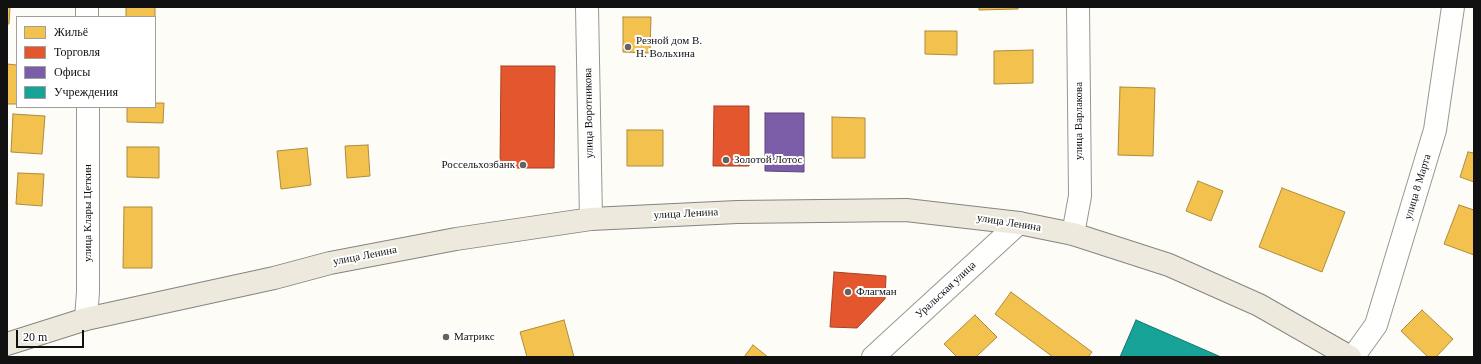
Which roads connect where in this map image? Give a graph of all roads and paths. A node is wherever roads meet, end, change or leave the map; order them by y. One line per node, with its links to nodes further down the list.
1 (587, 7): 5 (street, улица Воротникова)
2 (1078, 7): 7 (street, улица Варлакова)
3 (1454, 7): 11 (street, улица 8 Марта)
4 (88, 108): 8 (street, улица Клары Цеткин)
5 (591, 219): 6 (main road, улица Ленина); 8 (main road, улица Ленина)
6 (1019, 223): 7 (main road, улица Ленина); 10 (street, Уральская улица)
7 (1073, 234): 11 (main road, улица Ленина)
8 (86, 319): 9 (main road, улица Ленина)
9 (7, 344)
10 (873, 357)
11 (1352, 357)

